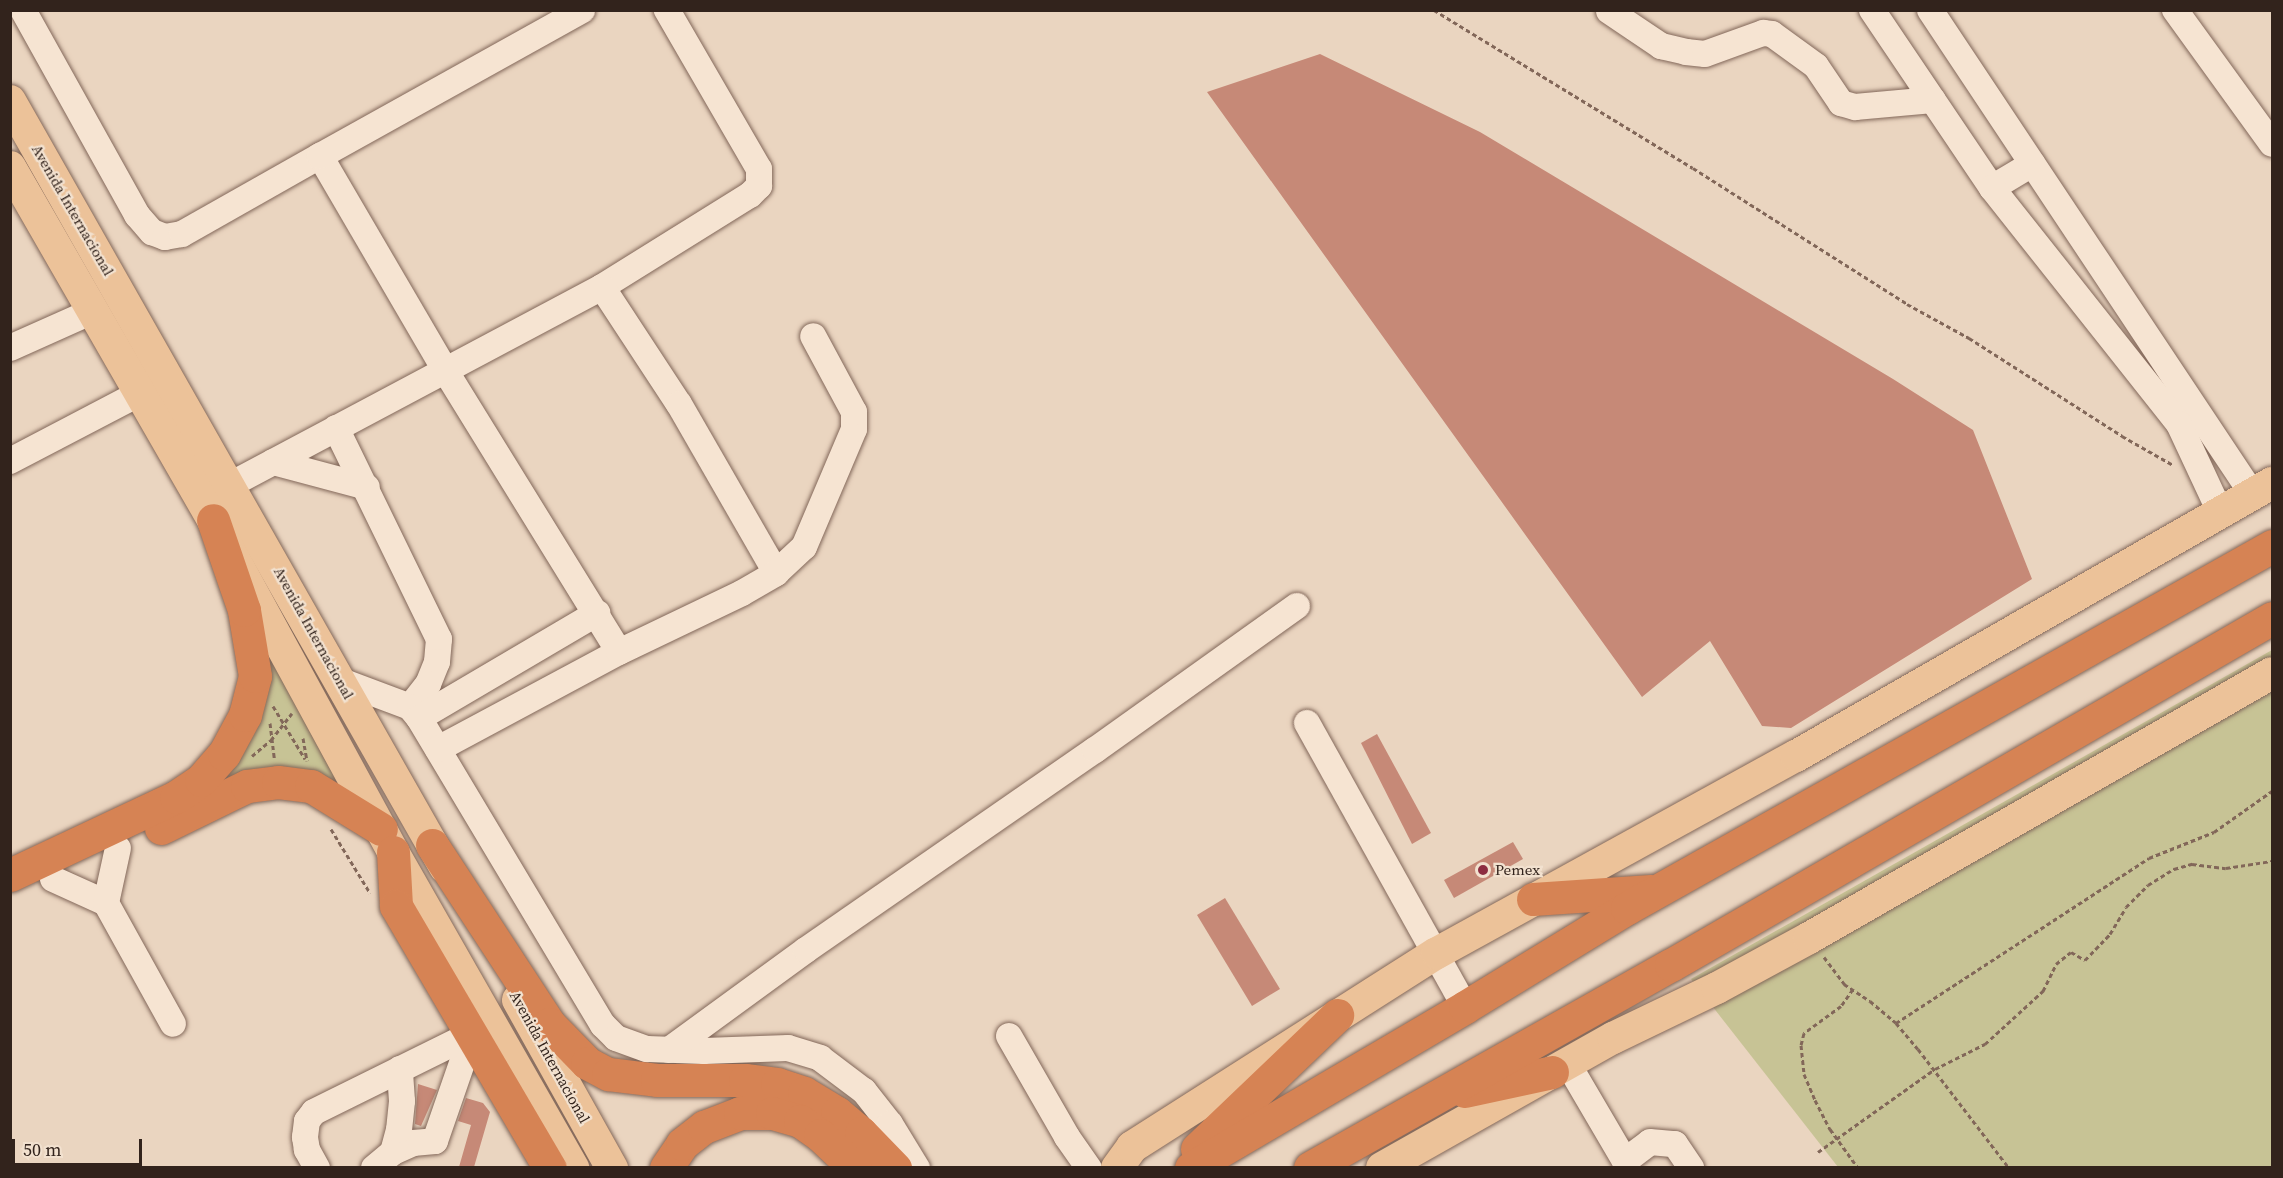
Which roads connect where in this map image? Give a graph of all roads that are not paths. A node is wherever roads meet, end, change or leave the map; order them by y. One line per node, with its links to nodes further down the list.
1 (23, 10): 11 (street)
2 (582, 10): 11 (street)
3 (667, 10): 15 (street)
4 (1872, 10): 8 (street)
5 (1930, 10): 12 (street)
6 (2175, 10): 10 (street)
7 (1608, 11): 8 (street)
8 (1933, 100): 14 (street)
9 (10, 101): 24 (main road, Avenida Internacional)
10 (2272, 144)
11 (320, 156): 19 (street)
12 (2032, 164): 14 (street); 26 (street)
13 (10, 167): 16 (main road)
14 (1992, 188): 27 (street)
15 (602, 287): 19 (street); 30 (street)
16 (93, 311): 18 (street); 20 (main road)
17 (813, 336): 30 (street)
18 (10, 348)
19 (445, 370): 21 (street); 32 (street)
20 (140, 393): 22 (street); 28 (main road)
21 (336, 428): 23 (street); 25 (street)
22 (10, 461)
23 (273, 462): 24 (street); 25 (street)
24 (230, 485): 36 (main road, Avenida Internacional)
25 (367, 487): 37 (street)
26 (2263, 489): 27 (main road)
27 (2221, 514): 47 (main road)
28 (213, 520): 40 (main road); 43 (highway)
29 (2272, 546): 45 (highway)
30 (776, 573): 34 (street)
31 (1297, 606): 55 (street)
32 (597, 613): 34 (street); 37 (street)
33 (2272, 618): 58 (highway)
34 (619, 652): 39 (street)
35 (2272, 673): 56 (main road)
36 (341, 681): 37 (street); 41 (main road, Avenida Internacional)
37 (415, 712): 39 (street)
38 (1307, 723): 49 (street)
39 (438, 749): 55 (street)
40 (387, 841): 42 (highway); 53 (highway); 64 (main road)
41 (432, 845): 65 (main road, Avenida Internacional); 68 (highway)
42 (118, 848): 44 (highway); 48 (street)
43 (10, 875)
44 (52, 879): 46 (highway); 48 (street)
45 (1659, 890): 47 (highway); 50 (highway)
46 (10, 899)
47 (1533, 899): 49 (main road)
48 (106, 903): 52 (street)
49 (1437, 953): 50 (street); 51 (main road)
50 (1465, 1007): 72 (highway)
51 (1336, 1015): 70 (main road); 71 (highway)
52 (173, 1024)
53 (471, 1034): 57 (street); 59 (street); 63 (highway)
54 (1009, 1036): 61 (street)
55 (669, 1050): 69 (street)
56 (1560, 1068): 58 (highway); 60 (street); 74 (main road)
57 (400, 1069): 59 (street); 62 (street)
58 (1434, 1098): 73 (highway)
59 (383, 1160)
60 (1621, 1164): 75 (street)
61 (1085, 1166)
62 (317, 1167)
63 (550, 1167)
64 (573, 1167)
65 (612, 1167)
66 (666, 1167): 67 (highway)
67 (855, 1167)
68 (895, 1167)
69 (916, 1167)
70 (1117, 1167)
71 (1179, 1167)
72 (1191, 1167)
73 (1310, 1167)
74 (1382, 1167)
75 (1691, 1167)

